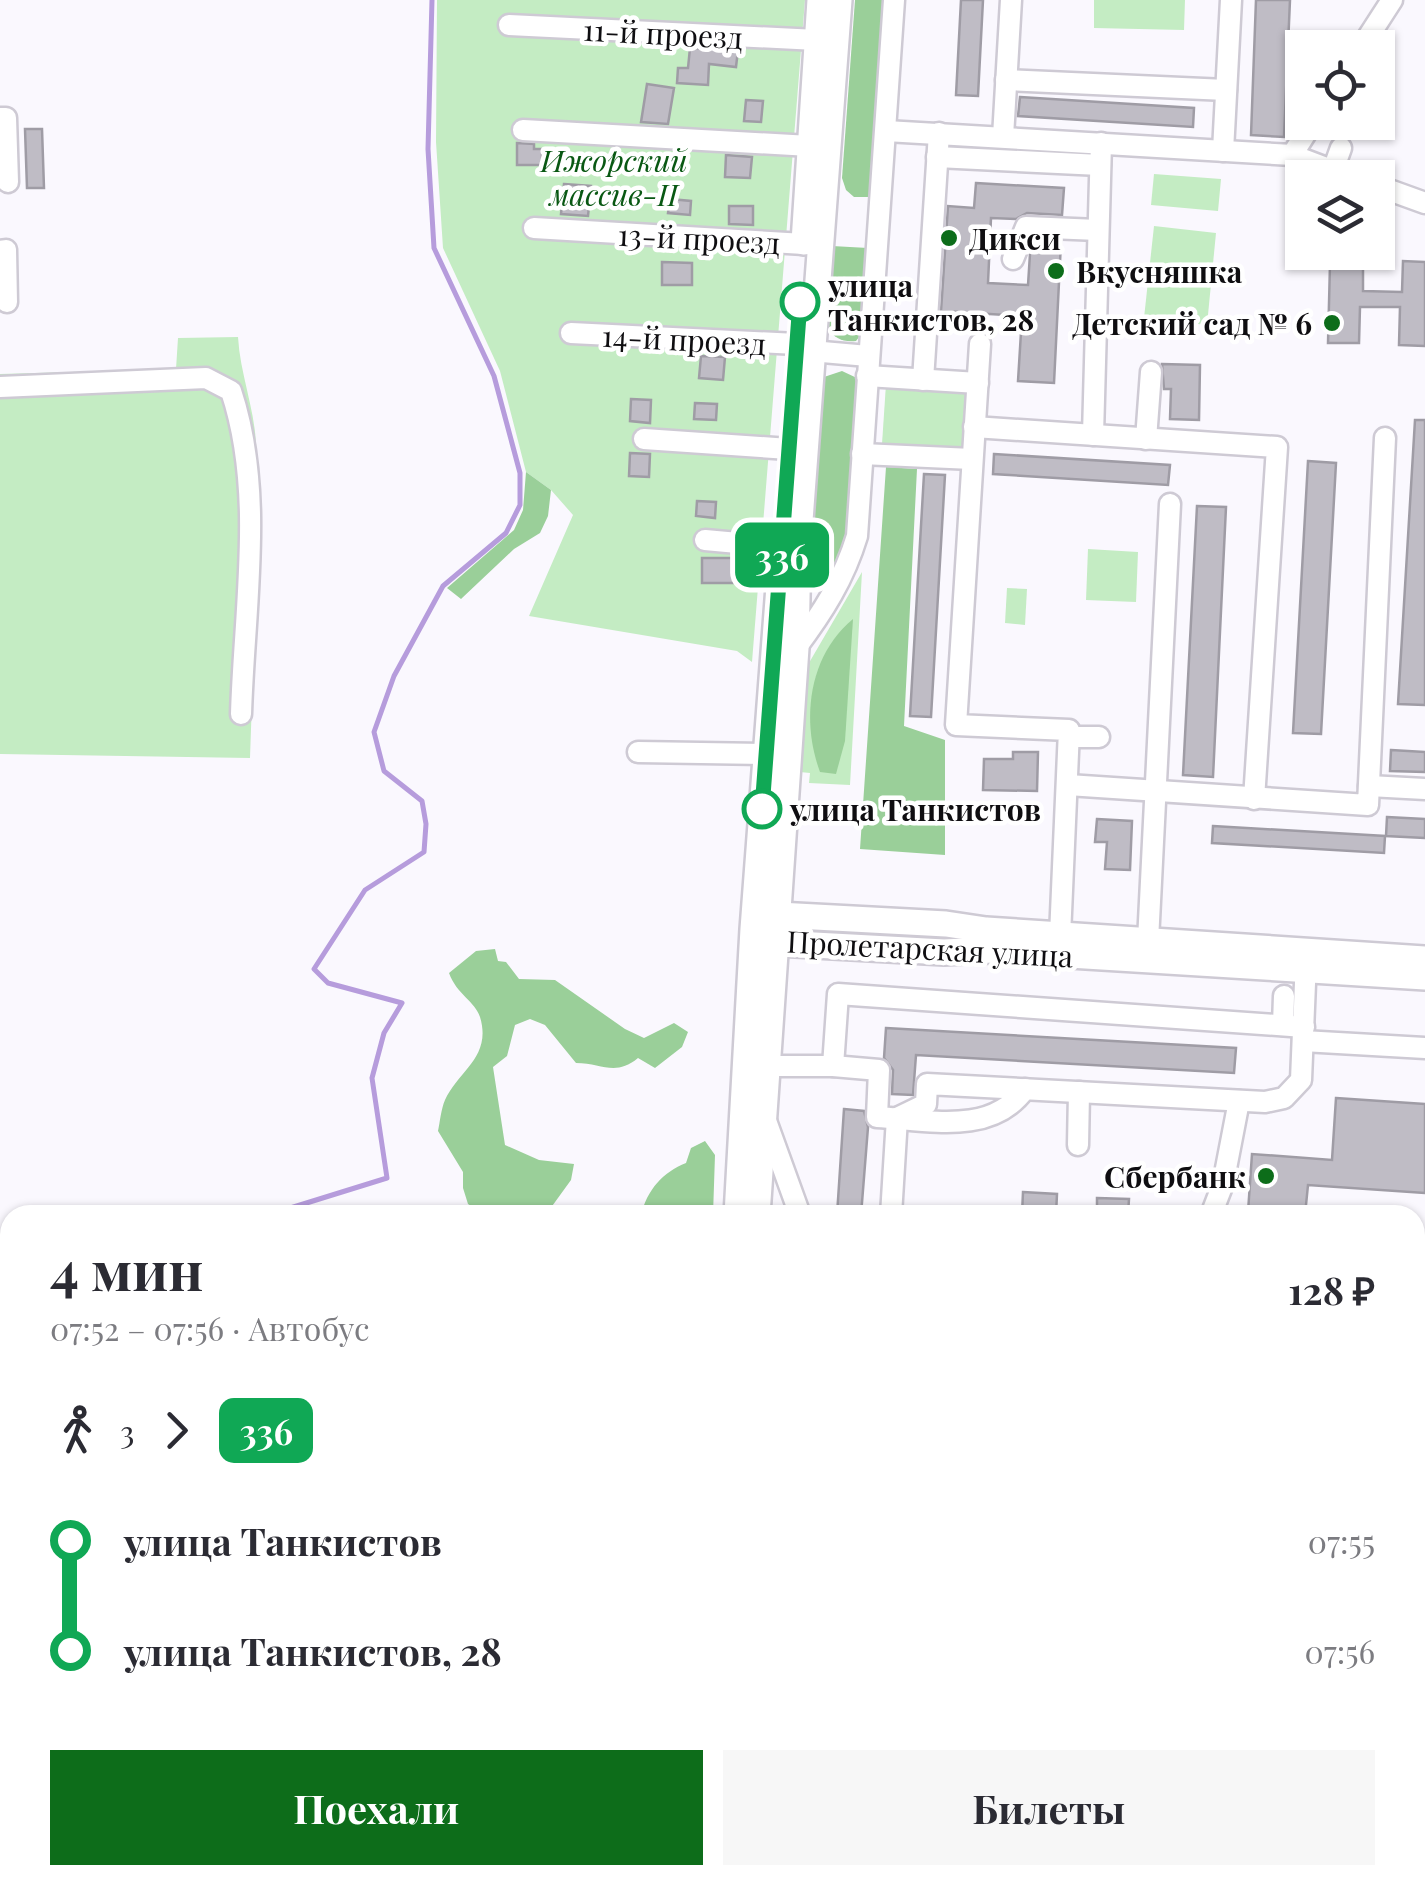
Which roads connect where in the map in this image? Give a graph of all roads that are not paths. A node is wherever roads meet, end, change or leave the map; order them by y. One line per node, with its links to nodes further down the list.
1 (820, 0): 9 (main road)
2 (839, 0): 38 (main road)
3 (894, 0): 14 (street)
4 (1011, 0): 10 (street)
5 (1230, 0): 11 (street)
6 (1392, 0): 8 (street)
7 (509, 25): 9 (street, 11-й проезд)
8 (1373, 30)
9 (817, 40): 19 (main road)
10 (1006, 80): 11 (street); 16 (street)
11 (1226, 90): 21 (street)
12 (0, 118): 27 (street)
13 (523, 130): 19 (street)
14 (886, 130): 15 (street); 39 (street)
15 (939, 133): 16 (street); 23 (street)
16 (1003, 137): 18 (street)
17 (1302, 140): 22 (street)
18 (1101, 143): 21 (street); 26 (street)
19 (810, 146): 32 (main road)
20 (1341, 148): 25 (street)
21 (1223, 150): 22 (street)
22 (1292, 155): 24 (street)
23 (937, 156): 26 (street); 41 (street)
24 (1305, 160)
25 (1342, 160)
26 (1100, 165): 31 (street)
27 (8, 182)
28 (1395, 194): 29 (street)
29 (1425, 203)
30 (534, 228): 32 (street, 13-й проезд)
31 (1098, 230): 34 (street); 45 (street)
32 (797, 243): 38 (main road)
33 (0, 250): 35 (street)
34 (1014, 260)
35 (7, 302)
36 (571, 334): 38 (street, 14-й проезд)
37 (980, 344): 42 (street)
38 (802, 349): 39 (street, 14-й проезд); 49 (main road); 55 (main road)
39 (867, 366): 41 (street, 14-й проезд); 50 (street)
40 (1151, 372): 48 (street)
41 (923, 380): 42 (street, 14-й проезд)
42 (978, 383): 44 (street)
43 (0, 387): 56 (street)
44 (974, 428): 45 (street); 51 (street)
45 (1093, 435): 48 (street)
46 (1385, 438): 62 (street)
47 (644, 439): 49 (street)
48 (1146, 439): 65 (street)
49 (789, 449): 54 (main road)
50 (862, 454): 51 (street); 55 (street)
51 (972, 459): 57 (street)
52 (1170, 504): 64 (street)
53 (705, 540): 54 (street)
54 (782, 547): 60 (main road)
55 (796, 648): 66 (main road)
56 (241, 714)
57 (1069, 736): 58 (street); 61 (street)
58 (1098, 737)
59 (638, 752): 60 (street)
60 (766, 754): 67 (main road)
61 (1068, 786): 64 (street); 68 (street)
62 (1369, 786): 63 (street); 65 (street)
63 (1425, 789)
64 (1156, 793): 65 (street); 69 (street)
65 (1254, 799)
66 (778, 915): 67 (main road, Пролетарская улица); 68 (main road, Пролетарская улица); 70 (main road)
67 (754, 929): 70 (main road, Пролетарская улица); 85 (main road)
68 (1060, 936): 69 (main road, Пролетарская улица)
69 (1148, 941): 72 (main road, Пролетарская улица)
70 (777, 943): 72 (main road, Пролетарская улица); 77 (main road)
71 (1425, 959): 72 (main road, Пролетарская улица)
72 (1306, 961): 73 (main road, Пролетарская улица); 75 (street)
73 (1425, 977)
74 (1284, 996): 75 (street)
75 (1296, 1031): 76 (street); 78 (street); 81 (street)
76 (1425, 1048)
77 (768, 1066): 78 (street); 82 (main road)
78 (834, 1066): 83 (street)
79 (1025, 1089): 80 (street); 83 (street); 83 (street)
80 (1079, 1092): 81 (street); 84 (street)
81 (1238, 1100): 89 (street)
82 (764, 1113): 86 (main road); 87 (street)
83 (896, 1118): 88 (street)
84 (1078, 1145)
85 (738, 1205)
86 (757, 1205)
87 (796, 1205)
88 (892, 1205)
89 (1215, 1205)

